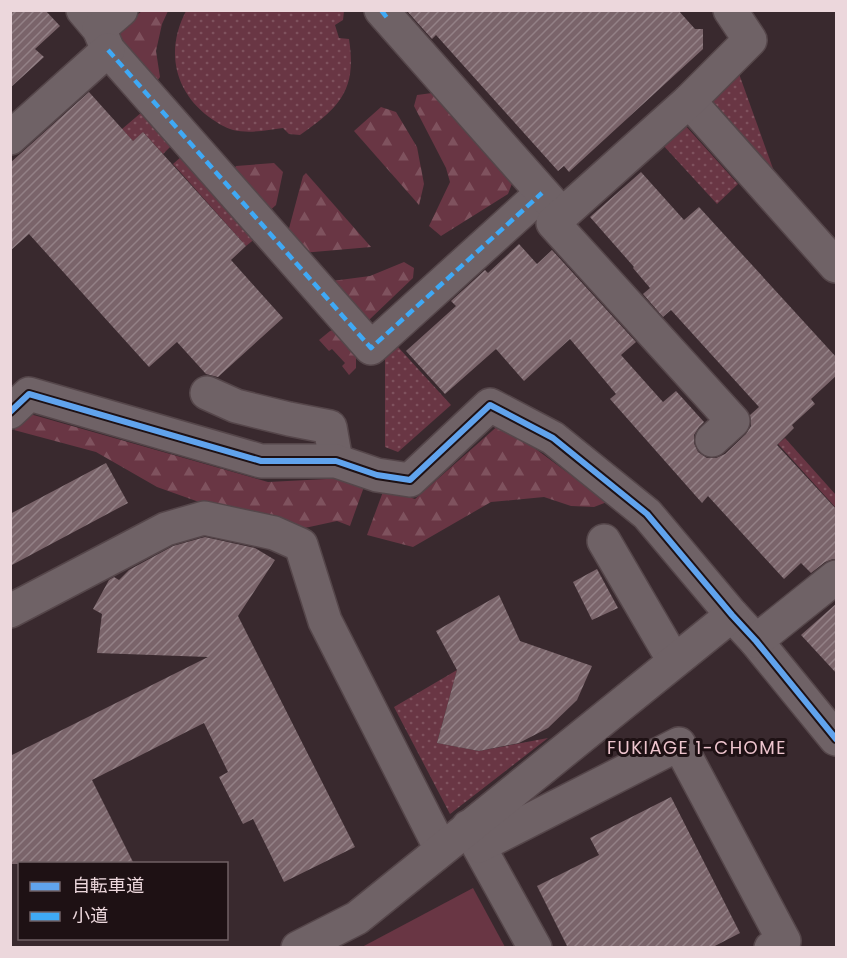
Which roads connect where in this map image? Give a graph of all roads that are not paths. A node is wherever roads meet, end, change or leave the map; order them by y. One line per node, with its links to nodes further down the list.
1 (730, 10): 4 (street)
2 (385, 15): 6 (street)
3 (103, 25): 5 (street); 6 (street)
4 (688, 101): 6 (street); 7 (street)
5 (10, 138)
6 (552, 204): 10 (street)
7 (837, 266)
8 (207, 393): 11 (street)
9 (10, 412): 11 (street)
10 (712, 440)
11 (336, 461): 15 (street)
12 (604, 541): 17 (street)
13 (837, 578): 16 (street)
14 (10, 611): 20 (street)
15 (732, 615): 16 (street); 17 (street)
16 (756, 641): 18 (street)
17 (674, 661): 19 (street)
18 (837, 739)
19 (474, 837): 20 (street); 22 (street); 23 (street)
20 (441, 849): 21 (street)
21 (298, 948)
22 (535, 948)
23 (771, 948)

